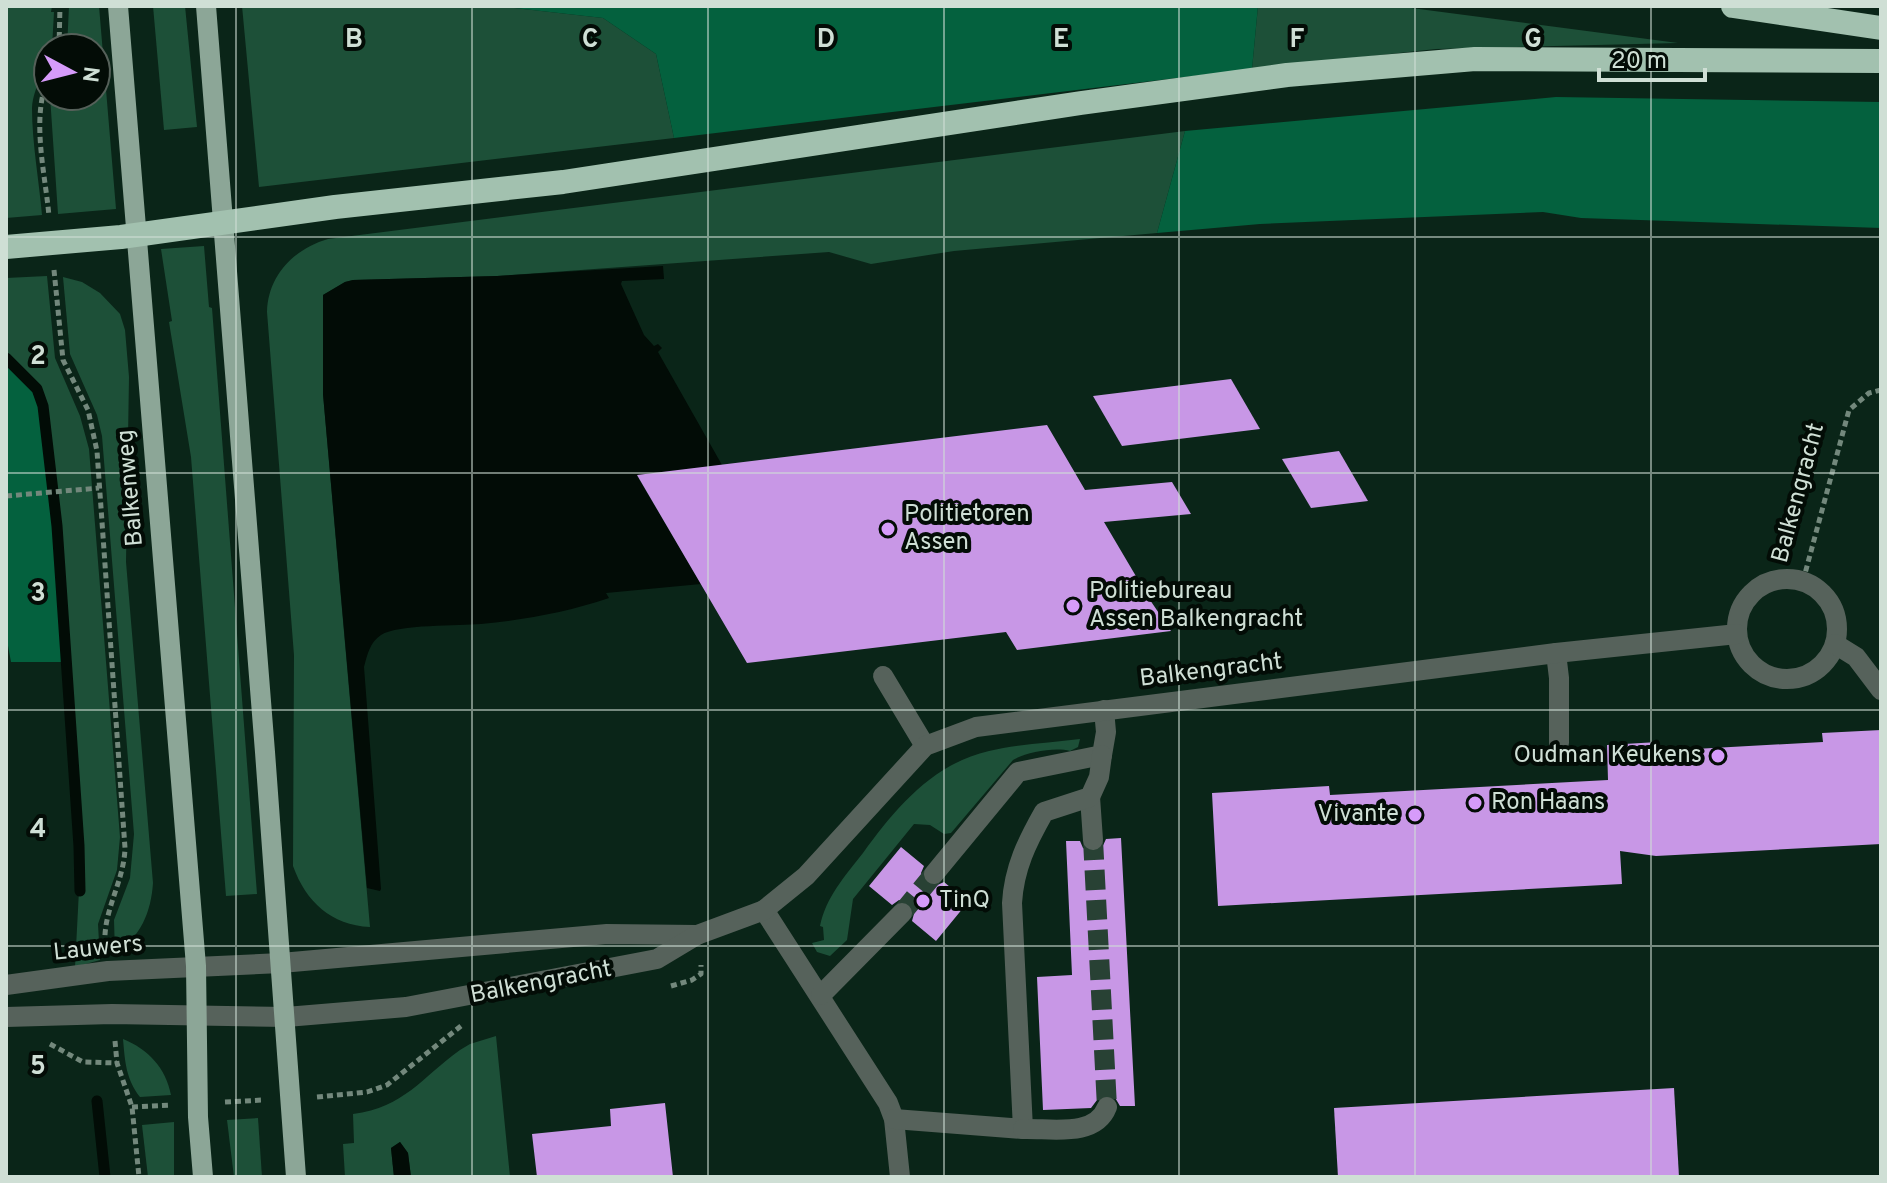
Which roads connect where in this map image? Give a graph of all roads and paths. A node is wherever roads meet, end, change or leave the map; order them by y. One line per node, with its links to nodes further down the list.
1 (60, 6): 6 (path)
2 (118, 6): 9 (main road, Balkenweg)
3 (206, 6): 8 (main road)
4 (1733, 6): 5 (highway)
5 (1881, 28)
6 (59, 32)
7 (1881, 61): 8 (highway)
8 (223, 222): 9 (highway); 31 (main road)
9 (137, 235): 10 (highway); 32 (main road, Balkenweg)
10 (6, 247)
11 (1881, 390): 15 (path, Balkengracht)
12 (81, 397): 13 (path, Balkenweg)
13 (99, 488): 14 (path); 33 (path, Balkenweg)
14 (6, 496)
15 (1803, 581): 16 (street, Balkengracht); 17 (street, Balkengracht)
16 (1737, 634): 17 (street); 18 (street, Balkengracht)
17 (1835, 644): 20 (street)
18 (1556, 653): 21 (street, Balkengracht); 22 (street)
19 (883, 676): 23 (street)
20 (1881, 690)
21 (1104, 710): 23 (street, Balkengracht); 24 (street)
22 (1559, 743)
23 (925, 746): 28 (street, Balkengracht)
24 (1102, 755): 25 (street); 27 (street)
25 (1090, 797): 26 (street); 49 (street)
26 (1093, 840)
27 (934, 874)
28 (764, 910): 30 (street, Balkengracht); 36 (street)
29 (902, 913): 36 (street)
30 (697, 935): 31 (street, Balkengracht); 35 (path); 40 (street, Balkengracht)
31 (281, 963): 32 (street); 40 (main road)
32 (196, 966): 33 (street, Lauwers); 38 (main road, Balkenweg)
33 (108, 971): 34 (street, Lauwers)
34 (6, 985)
35 (660, 987)
36 (821, 995): 48 (street)
37 (112, 1014): 38 (street); 39 (street); 43 (path)
38 (196, 1016): 40 (street); 45 (main road, Balkenweg)
39 (6, 1017)
40 (286, 1017): 44 (main road)
41 (464, 1025): 44 (path, Balkengracht)
42 (48, 1043): 43 (path)
43 (117, 1063): 46 (path)
44 (290, 1099): 45 (path, Balkengracht); 52 (main road)
45 (198, 1104): 46 (path, Balkengracht); 51 (main road, Balkenweg)
46 (132, 1107): 50 (path)
47 (1107, 1107): 49 (street)
48 (895, 1128): 49 (street); 53 (street)
49 (1023, 1129)
50 (139, 1177)
51 (203, 1177)
52 (296, 1177)
53 (900, 1177)

